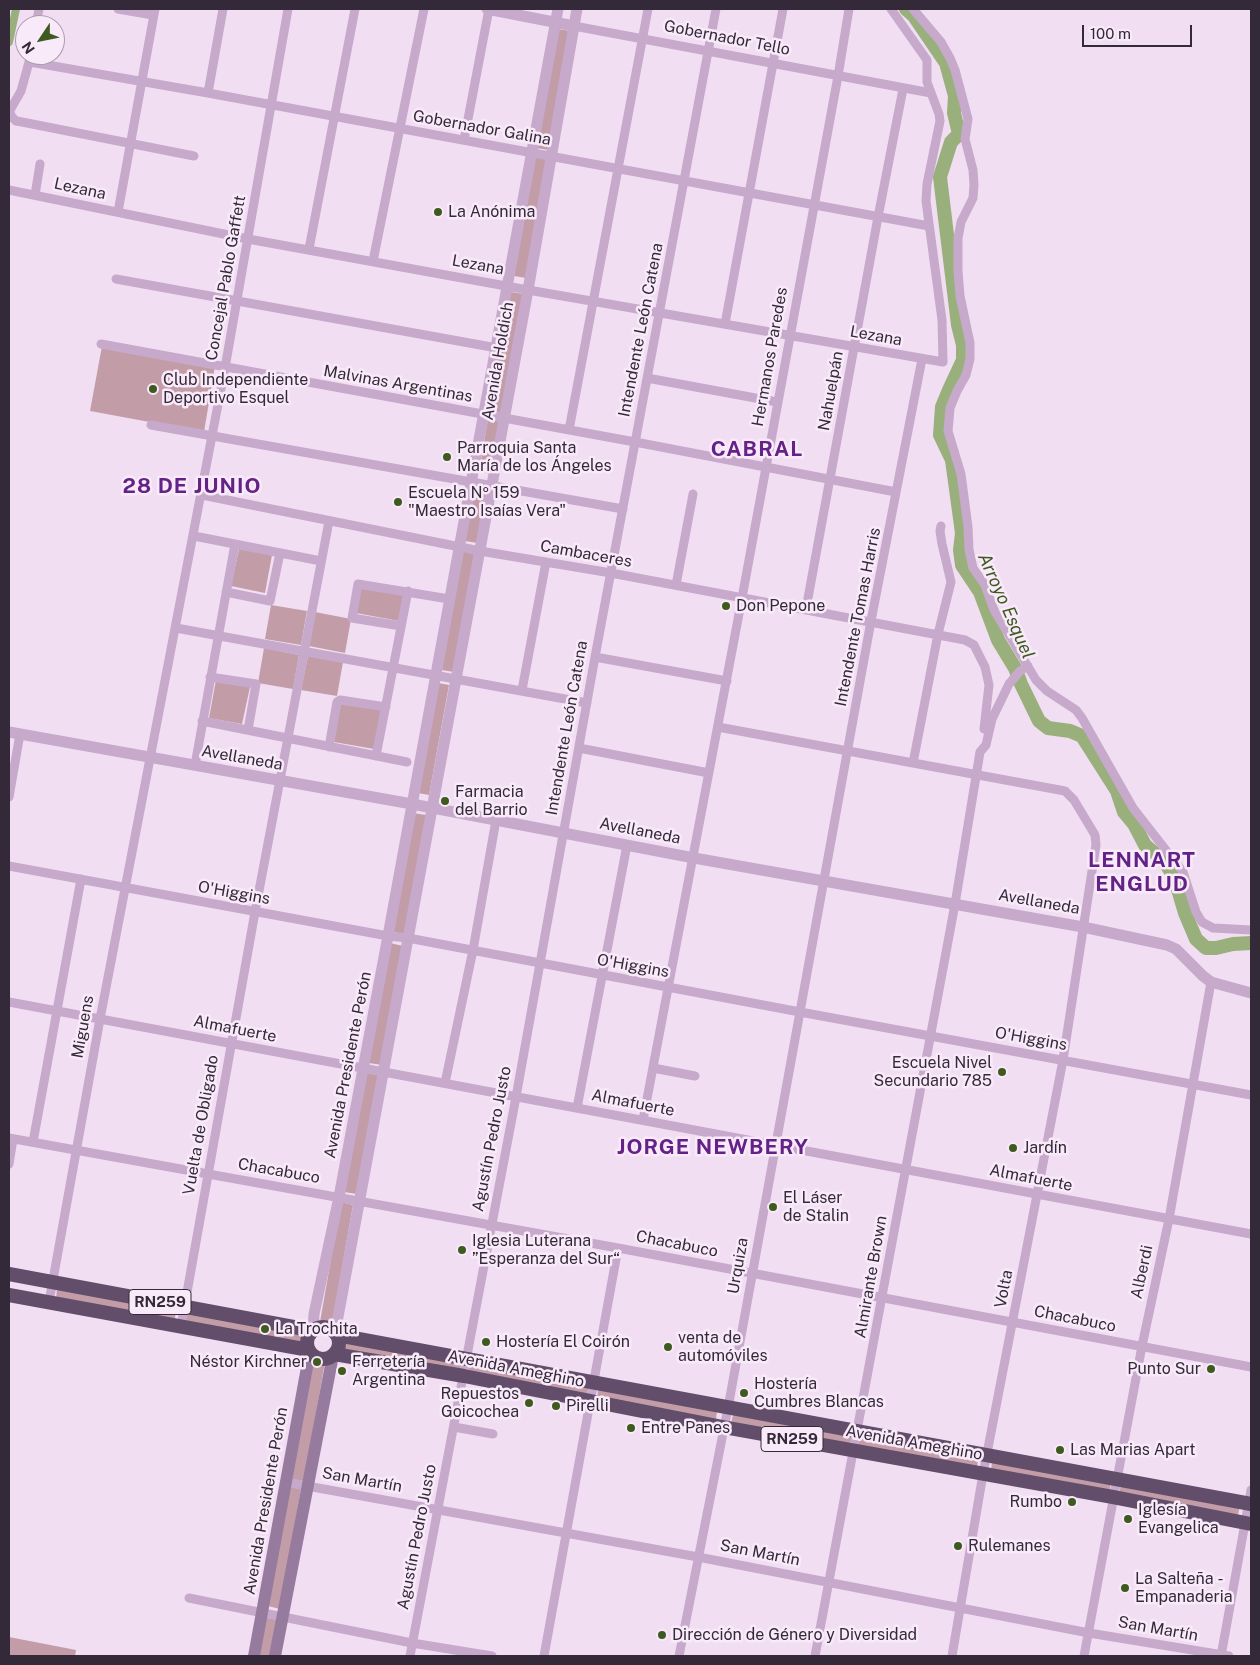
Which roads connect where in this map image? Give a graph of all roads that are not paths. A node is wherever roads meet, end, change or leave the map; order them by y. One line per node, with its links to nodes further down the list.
1 (118, 9): 15 (street)
2 (223, 9): 26 (street)
3 (288, 9): 28 (street, Concejal Pablo Gaffett)
4 (355, 9): 30 (street)
5 (424, 9): 31 (street)
6 (488, 9): 16 (street, Gobernador Tello); 32 (street)
7 (558, 9): 16 (street, Avenida Holdich)
8 (577, 9): 17 (street, Avenida Holdich)
9 (648, 9): 18 (street)
10 (716, 9): 19 (street, Intendente León Catena)
11 (783, 9): 20 (street)
12 (849, 9): 23 (street, Hermanos Paredes)
13 (891, 9): 27 (street)
14 (913, 9): 102 (street)
15 (154, 12): 24 (street)
16 (556, 22): 17 (street, Gobernador Tello); 34 (street, Avenida Holdich)
17 (574, 26): 18 (street, Gobernador Tello); 36 (street, Avenida Holdich)
18 (642, 38): 19 (street, Gobernador Tello); 38 (street)
19 (708, 50): 20 (street, Gobernador Tello); 39 (street, Intendente León Catena)
20 (773, 63): 23 (street, Gobernador Tello); 41 (street)
21 (28, 65): 29 (street)
22 (63, 65): 24 (street, Gobernador Galina)
23 (838, 76): 25 (street, Gobernador Tello); 43 (street, Hermanos Paredes)
24 (142, 82): 26 (street, Gobernador Galina); 33 (street)
25 (903, 89): 27 (street, Gobernador Tello); 45 (street, Nahuelpán)
26 (208, 93): 28 (street, Gobernador Galina)
27 (931, 93): 46 (street)
28 (271, 105): 30 (street, Gobernador Galina); 47 (street, Concejal Pablo Gaffett)
29 (10, 112): 33 (street)
30 (335, 116): 31 (street, Gobernador Galina); 48 (street)
31 (400, 129): 32 (street, Gobernador Galina); 49 (street)
32 (464, 140): 34 (street, Gobernador Galina)
33 (129, 143): 35 (street); 44 (street)
34 (532, 153): 36 (street, Gobernador Galina); 51 (street, Avenida Holdich)
35 (194, 156)
36 (551, 156): 38 (street, Gobernador Galina); 52 (street, Avenida Holdich)
37 (40, 164): 42 (street)
38 (617, 169): 39 (street, Gobernador Galina); 54 (street)
39 (684, 181): 41 (street, Gobernador Galina); 55 (street, Intendente León Catena)
40 (9, 190): 42 (street, Lezana)
41 (749, 193): 43 (street, Gobernador Galina); 56 (street)
42 (35, 195): 44 (street, Lezana)
43 (814, 205): 45 (street, Gobernador Galina); 57 (street, Hermanos Paredes)
44 (118, 212): 47 (street, Lezana)
45 (878, 217): 46 (street, Gobernador Galina); 59 (street, Nahuelpán)
46 (929, 226): 61 (street, Lezana)
47 (248, 239): 48 (street, Lezana); 53 (street, Concejal Pablo Gaffett)
48 (309, 249): 49 (street, Lezana)
49 (373, 261): 51 (street, Lezana)
50 (116, 279): 53 (street)
51 (509, 286): 52 (street, Lezana); 60 (street, Avenida Holdich)
52 (528, 290): 54 (street, Lezana); 66 (street, Avenida Holdich)
53 (236, 301): 60 (street); 62 (street, Concejal Pablo Gaffett)
54 (594, 301): 55 (street, Lezana); 68 (street)
55 (660, 312): 56 (street, Lezana); 63 (street, Intendente León Catena)
56 (724, 324): 57 (street, Lezana)
57 (789, 335): 59 (street, Lezana); 64 (street, Hermanos Paredes)
58 (100, 344): 62 (street, Malvinas Argentinas)
59 (854, 347): 61 (street, Lezana); 72 (street, Nahuelpán)
60 (497, 348): 65 (street, Avenida Holdich)
61 (922, 359): 75 (street, Intendente Tomas Harris)
62 (225, 368): 65 (street, Malvinas Argentinas); 69 (street, Concejal Pablo Gaffett)
63 (647, 378): 64 (street); 70 (street, Intendente León Catena)
64 (778, 402): 71 (street, Hermanos Paredes)
65 (485, 415): 66 (street, Malvinas Argentinas); 73 (street, Avenida Holdich)
66 (504, 419): 68 (street, Malvinas Argentinas); 74 (street, Avenida Holdich)
67 (151, 425): 69 (street)
68 (569, 430): 70 (street, Malvinas Argentinas)
69 (213, 436): 73 (street); 77 (street, Concejal Pablo Gaffett)
70 (635, 442): 71 (street, Malvinas Argentinas); 78 (street, Intendente León Catena)
71 (766, 467): 72 (street, Malvinas Argentinas); 92 (street, Hermanos Paredes)
72 (830, 479): 75 (street, Malvinas Argentinas); 94 (street, Nahuelpán)
73 (472, 482): 74 (street); 83 (street, Avenida Holdich)
74 (492, 486): 78 (street); 84 (street, Avenida Holdich)
75 (896, 492): 95 (street, Intendente Tomas Harris)
76 (693, 494): 89 (street)
77 (202, 495): 79 (street, Cambaceres); 81 (street, Concejal Pablo Gaffett)
78 (622, 509): 88 (street, Intendente León Catena)
79 (329, 521): 83 (street, Cambaceres); 86 (street, Vuelta de Obligado)
80 (941, 526): 98 (street)
81 (194, 536): 82 (street); 97 (street, Concejal Pablo Gaffett)
82 (235, 544): 85 (street); 91 (street)
83 (460, 547): 84 (street, Cambaceres); 93 (street, Avenida Holdich)
84 (480, 551): 87 (street, Cambaceres); 106 (street, Avenida Holdich)
85 (280, 554): 86 (street); 91 (street)
86 (321, 561): 100 (street, Vuelta de Obligado)
87 (546, 562): 88 (street, Cambaceres); 108 (street)
88 (611, 573): 89 (street, Cambaceres); 101 (street, Intendente León Catena)
89 (676, 585): 92 (street, Cambaceres)
90 (408, 591): 93 (street); 96 (street); 96 (street)
91 (226, 592): 99 (street)
92 (742, 598): 94 (street, Cambaceres); 107 (street, Hermanos Paredes)
93 (449, 599): 104 (street, Avenida Holdich)
94 (806, 609): 95 (street, Cambaceres)
95 (871, 622): 98 (street, Cambaceres); 118 (street, Intendente Tomas Harris)
96 (401, 626): 103 (street)
97 (176, 628): 99 (street); 121 (street, Concejal Pablo Gaffett)
98 (938, 634): 119 (street, Cambaceres); 123 (street)
99 (217, 636): 100 (street); 105 (street)
100 (304, 652): 103 (street); 115 (street, Vuelta de Obligado)
101 (595, 657): 107 (street); 109 (street, Intendente León Catena)
102 (1028, 666): 119 (street); 142 (street)
103 (394, 668): 104 (street); 110 (street)
104 (436, 675): 106 (street); 129 (street, Avenida Holdich)
105 (210, 677): 111 (street); 113 (street)
106 (456, 678): 108 (street); 130 (street, Avenida Holdich)
107 (726, 681): 112 (street, Hermanos Paredes)
108 (522, 690): 109 (street)
109 (587, 703): 117 (street, Intendente León Catena)
110 (386, 707): 116 (street); 120 (street)
111 (202, 722): 113 (street); 124 (street)
112 (718, 727): 118 (street); 125 (street, Hermanos Paredes)
113 (248, 730): 115 (street)
114 (15, 733): 121 (street, Avellaneda); 128 (street)
115 (288, 738): 116 (street); 127 (street, Vuelta de Obligado)
116 (329, 747): 120 (street)
117 (578, 748): 125 (street); 132 (street, Intendente León Catena)
118 (848, 751): 123 (street); 137 (street, Intendente Tomas Harris)
119 (980, 752): 126 (street, Almirante Brown)
120 (376, 756): 122 (street)
121 (150, 757): 124 (street, Avellaneda); 138 (street, Miguens)
122 (406, 762)
123 (913, 763): 126 (street)
124 (194, 765): 127 (street, Avellaneda)
125 (710, 773): 134 (street, Hermanos Paredes)
126 (976, 775): 139 (street, Almirante Brown); 141 (street, Volta)
127 (280, 781): 129 (street, Avellaneda); 140 (street, Vuelta de Obligado)
128 (9, 797)
129 (412, 804): 130 (street, Avellaneda); 143 (street, Avenida Presidente Perón)
130 (432, 808): 131 (street, Avellaneda); 144 (street)
131 (496, 820): 132 (street, Avellaneda); 145 (street)
132 (563, 833): 133 (street, Avellaneda); 146 (street, Agustín Pedro Justo)
133 (627, 845): 134 (street, Avellaneda); 147 (street)
134 (694, 858): 137 (street, Avellaneda); 149 (street, Hermanos Paredes)
135 (9, 866): 136 (street, O'Higgins)
136 (81, 879): 138 (street, O'Higgins); 152 (street)
137 (825, 880): 139 (street, Avellaneda); 153 (street, Urquiza)
138 (126, 888): 140 (street, O'Higgins); 154 (street, Miguens)
139 (955, 904): 141 (street, Avellaneda); 155 (street, Almirante Brown)
140 (255, 912): 143 (street, O'Higgins); 156 (street, Vuelta de Obligado)
141 (1083, 927): 148 (street, Avellaneda); 157 (street, Volta)
142 (1251, 930)
143 (388, 936): 144 (street, O'Higgins); 158 (street, Avenida Presidente Perón)
144 (408, 938): 145 (street, O'Higgins); 160 (street)
145 (473, 950): 146 (street, O'Higgins); 162 (street)
146 (540, 964): 147 (street, O'Higgins); 165 (street, Agustín Pedro Justo)
147 (602, 975): 149 (street, O'Higgins); 166 (street)
148 (1212, 982): 150 (street, Avellaneda); 163 (street, Alberdi)
149 (669, 988): 153 (street, O'Higgins); 159 (street, Hermanos Paredes)
150 (1251, 993)
151 (9, 1002): 152 (street, Almafuerte)
152 (56, 1011): 154 (street, Almafuerte); 169 (street)
153 (800, 1012): 155 (street, O'Higgins); 170 (street, Urquiza)
154 (100, 1019): 156 (street, Almafuerte); 171 (street, Miguens)
155 (930, 1036): 157 (street, O'Higgins); 173 (street, Almirante Brown)
156 (231, 1043): 158 (street, Almafuerte); 174 (street, Vuelta de Obligado)
157 (1063, 1060): 163 (street, O'Higgins); 175 (street, Volta)
158 (363, 1068): 160 (street, Almafuerte); 176 (street, Avenida Presidente Perón)
159 (653, 1068): 161 (street); 167 (street, Hermanos Paredes)
160 (383, 1072): 162 (street, Almafuerte); 177 (street)
161 (695, 1076)
162 (445, 1084): 165 (street, Almafuerte)
163 (1193, 1084): 164 (street, O'Higgins); 178 (street, Alberdi)
164 (1251, 1095)
165 (516, 1097): 166 (street, Almafuerte); 179 (street, Agustín Pedro Justo)
166 (576, 1108): 167 (street, Almafuerte)
167 (643, 1120): 170 (street, Almafuerte)
168 (11, 1138): 169 (street, Chacabuco); 172 (street)
169 (33, 1142): 171 (street, Chacabuco)
170 (775, 1145): 173 (street, Almafuerte); 182 (street, Urquiza)
171 (77, 1150): 174 (street, Chacabuco); 184 (street, Miguens)
172 (9, 1164)
173 (906, 1170): 175 (street, Almafuerte); 186 (street, Almirante Brown)
174 (207, 1174): 176 (street, Chacabuco); 188 (street, Vuelta de Obligado)
175 (1036, 1194): 178 (street, Almafuerte); 189 (street, Volta)
176 (339, 1197): 177 (street, Chacabuco); 191 (street, Avenida Presidente Perón)
177 (360, 1202): 179 (street, Chacabuco); 192 (street)
178 (1169, 1219): 180 (street, Almafuerte); 193 (street, Alberdi)
179 (492, 1225): 181 (street, Chacabuco); 196 (street, Agustín Pedro Justo)
180 (1251, 1234)
181 (618, 1248): 182 (street, Chacabuco); 199 (street)
182 (752, 1273): 186 (street, Chacabuco); 201 (street, Urquiza)
183 (9, 1274): 184 (highway, RN259)
184 (54, 1282): 187 (street, Miguens); 188 (highway, RN259)
185 (9, 1294): 187 (highway, RN259)
186 (882, 1298): 189 (street, Chacabuco); 204 (street, Almirante Brown)
187 (49, 1302): 190 (highway, RN259)
188 (185, 1306): 190 (street, Vuelta de Obligado); 191 (highway, RN259)
189 (1013, 1322): 193 (street, Chacabuco); 207 (street, Volta)
190 (181, 1326): 194 (highway, RN259)
191 (312, 1332): 192 (highway, RN259); 194 (highway)
192 (336, 1334): 195 (highway); 196 (highway, Avenida Ameghino / RN259)
193 (1142, 1346): 197 (street, Chacabuco); 209 (street, Alberdi)
194 (309, 1350): 195 (highway, RN259); 210 (main road, Avenida Presidente Perón)
195 (333, 1355): 198 (highway, Avenida Ameghino / RN259); 211 (main road)
196 (466, 1358): 198 (street, Agustín Pedro Justo); 199 (highway, Avenida Ameghino / RN259)
197 (1251, 1367)
198 (464, 1376): 200 (highway, Avenida Ameghino / RN259); 202 (street, Agustín Pedro Justo)
199 (594, 1381): 200 (street); 201 (highway, Avenida Ameghino / RN259)
200 (590, 1401): 203 (highway, Avenida Ameghino / RN259); 217 (street)
201 (728, 1408): 203 (street, Urquiza); 204 (highway, Avenida Ameghino / RN259)
202 (454, 1427): 205 (street); 215 (street, Agustín Pedro Justo)
203 (724, 1427): 206 (highway, Avenida Ameghino / RN259); 218 (street, Urquiza)
204 (858, 1432): 206 (street, Almirante Brown); 207 (highway, Avenida Ameghino / RN259)
205 (493, 1434)
206 (854, 1451): 208 (highway, Avenida Ameghino / RN259); 219 (street, Almirante Brown)
207 (988, 1456): 208 (street, Volta); 209 (highway, Avenida Ameghino / RN259)
208 (983, 1474): 213 (highway, Avenida Ameghino / RN259); 221 (street, Volta)
209 (1116, 1480): 213 (street, Alberdi); 214 (highway, Avenida Ameghino / RN259)
210 (285, 1482): 211 (street, San Martín); 222 (main road, Avenida Presidente Perón)
211 (307, 1485): 215 (street, San Martín); 223 (main road)
212 (1251, 1490): 214 (street)
213 (1113, 1497): 216 (highway, Avenida Ameghino / RN259); 224 (street, Alberdi)
214 (1250, 1504): 216 (street)
215 (438, 1509): 217 (street, San Martín); 225 (street, Agustín Pedro Justo)
216 (1248, 1524): 235 (street)
217 (567, 1532): 218 (street, San Martín); 230 (street)
218 (698, 1557): 219 (street, San Martín); 231 (street, Urquiza)
219 (830, 1582): 221 (street, San Martín); 232 (street, Almirante Brown)
220 (189, 1598): 222 (street)
221 (961, 1608): 224 (street, San Martín); 233 (street, Volta)
222 (263, 1612): 223 (street); 226 (main road, Avenida Presidente Perón)
223 (282, 1616): 225 (street); 227 (main road)
224 (1089, 1633): 234 (street, Alberdi); 235 (street, San Martín)
225 (412, 1643): 228 (street, Agustín Pedro Justo); 229 (street)
226 (254, 1656)
227 (275, 1656)
228 (410, 1656)
229 (492, 1656)
230 (544, 1656)
231 (679, 1656)
232 (815, 1656)
233 (952, 1656)
234 (1084, 1656)
235 (1224, 1656)

